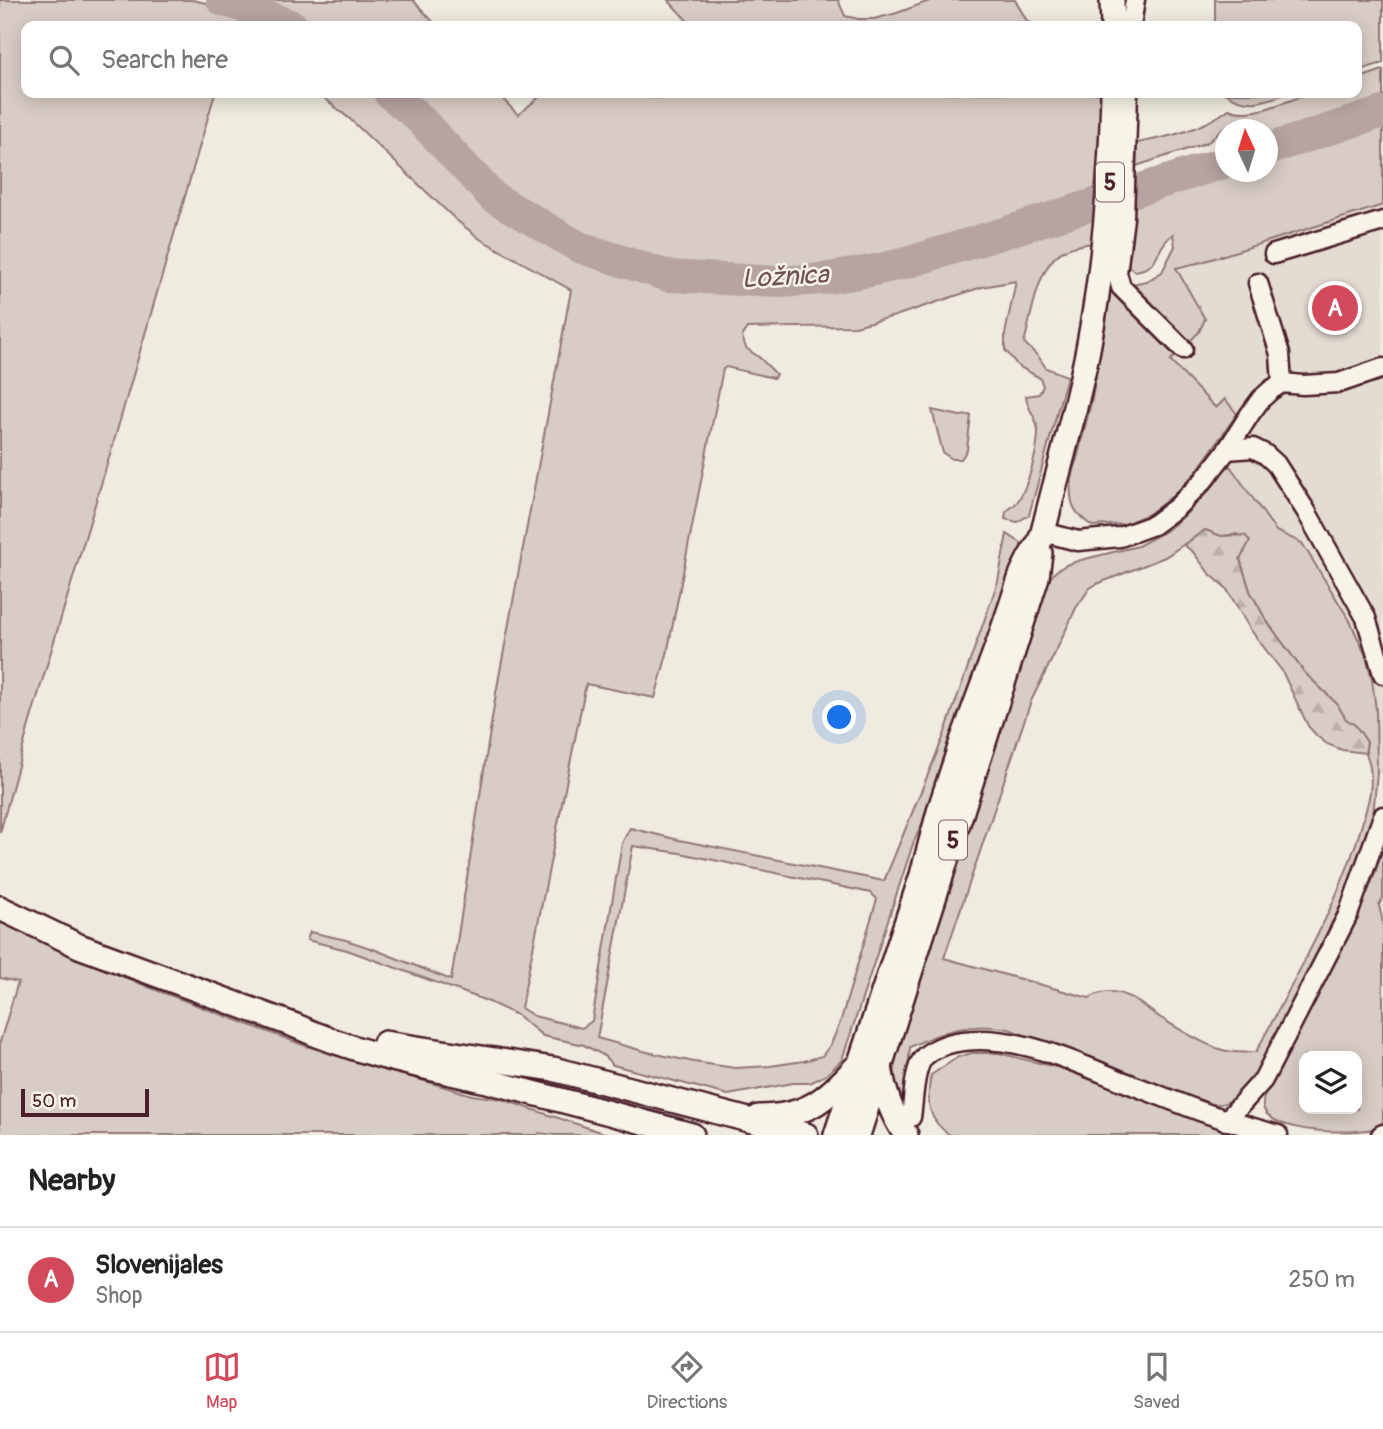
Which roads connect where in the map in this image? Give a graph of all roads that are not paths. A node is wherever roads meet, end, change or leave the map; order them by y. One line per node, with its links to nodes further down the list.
1 (1111, 0): 3 (main road)
2 (1135, 0): 4 (street)
3 (1113, 21)
4 (1132, 21)
5 (1113, 98): 14 (main road, 5)
6 (1128, 98): 10 (street)
7 (1383, 221): 8 (street)
8 (1274, 254)
9 (1258, 283): 12 (street)
10 (1183, 349)
11 (1383, 368): 12 (street)
12 (1282, 383): 13 (street)
13 (1227, 450): 14 (street); 15 (street)
14 (1041, 537): 19 (main road, 5)
15 (1383, 674)
16 (1383, 816): 21 (street)
17 (0, 908): 18 (main road)
18 (296, 1026): 20 (main road); 23 (main road)
19 (870, 1065): 20 (main road); 22 (main road); 25 (main road, 5); 26 (main road, 5)
20 (741, 1117): 24 (main road)
21 (1226, 1121): 22 (street); 27 (street)
22 (909, 1126)
23 (692, 1135)
24 (806, 1135)
25 (836, 1135)
26 (858, 1135)
27 (1278, 1135)

